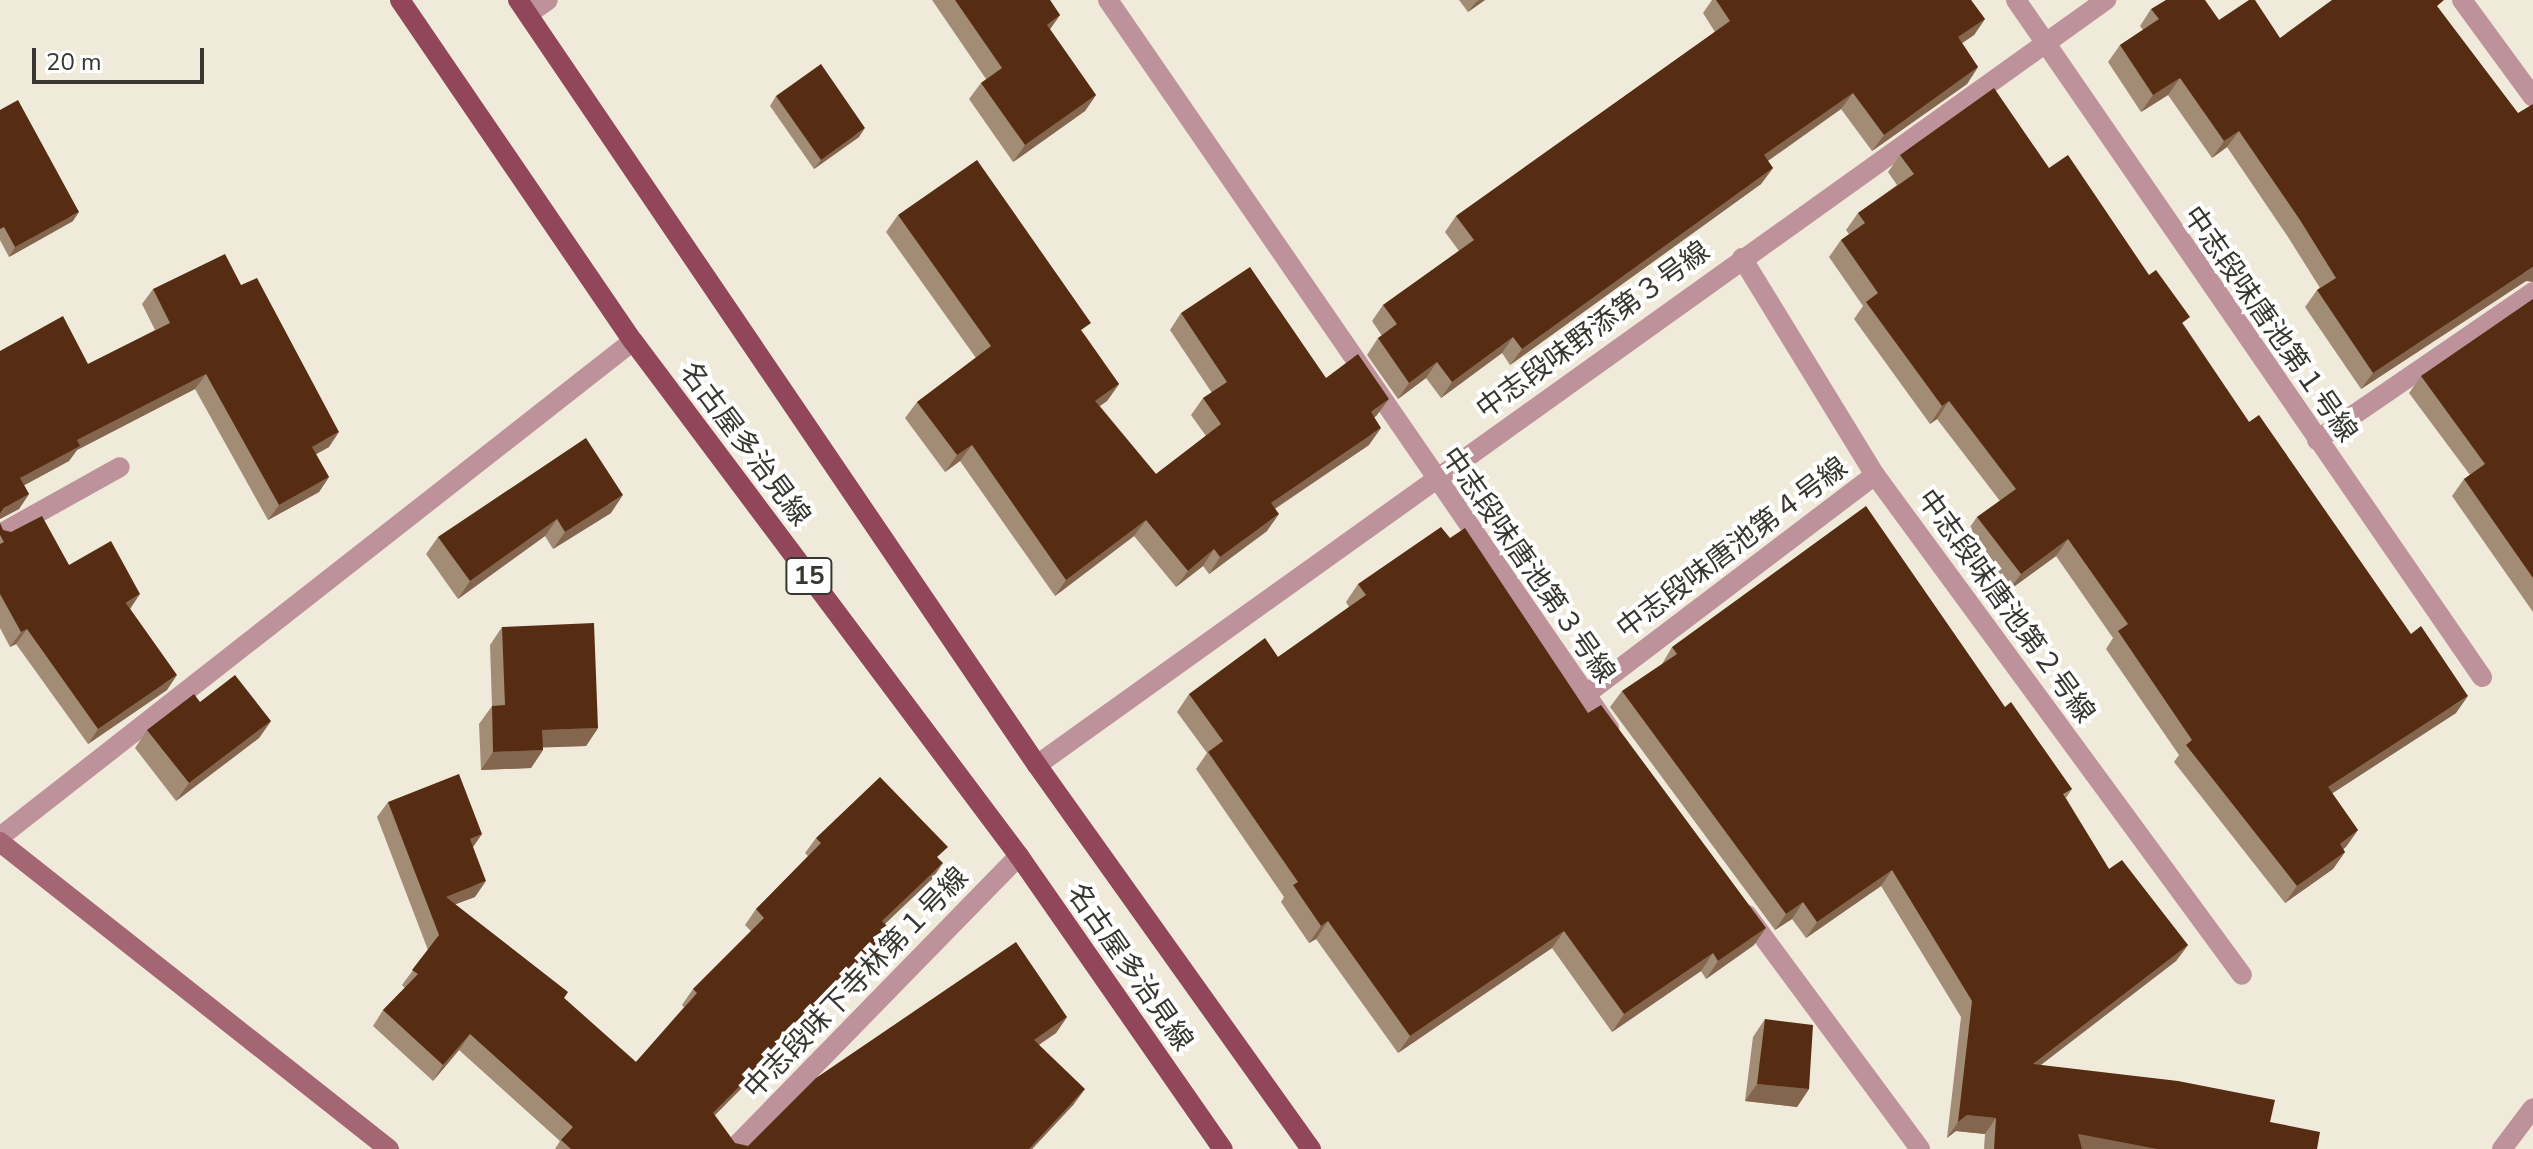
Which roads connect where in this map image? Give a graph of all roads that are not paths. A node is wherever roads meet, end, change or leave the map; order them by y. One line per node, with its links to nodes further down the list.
1 (400, 0): 12 (main road, 名古屋多治見線 / 15)
2 (548, 0): 7 (street)
3 (1108, 0): 16 (street, 中志段味唐池第３号線)
4 (2016, 0): 8 (street, 中志段味唐池第１号線)
5 (2106, 0): 8 (street, 中志段味野添第３号線)
6 (2462, 0): 9 (street)
7 (523, 7): 21 (main road, 名古屋多治見線)
8 (2045, 48): 10 (street, 中志段味野添第３号線); 13 (street, 中志段味唐池第１号線)
9 (2533, 97)
10 (1742, 258): 15 (street, 中志段味唐池第２号線); 16 (street, 中志段味野添第３号線)
11 (2533, 292): 13 (street)
12 (633, 341): 22 (street); 23 (main road, 名古屋多治見線 / 15)
13 (2317, 440): 18 (street, 中志段味唐池第１号線)
14 (120, 467): 17 (street)
15 (1875, 475): 19 (street, 中志段味唐池第４号線); 25 (street, 中志段味唐池第２号線)
16 (1434, 480): 19 (street, 中志段味唐池第３号線); 21 (street, 中志段味野添第３号線)
17 (0, 534)
18 (2482, 677)
19 (1585, 695): 20 (street, 中志段味唐池第３号線)
20 (1622, 745)
21 (1037, 765): 30 (main road, 名古屋多治見線)
22 (0, 839): 27 (street)
23 (1019, 856): 28 (street, 中志段味下寺林第１号線); 29 (main road, 名古屋多治見線 / 15)
24 (1734, 897): 31 (street)
25 (2242, 975)
26 (2533, 1108): 32 (street)
27 (389, 1149)
28 (733, 1149)
29 (1223, 1149)
30 (1311, 1149)
31 (1920, 1149)
32 (2502, 1149)

